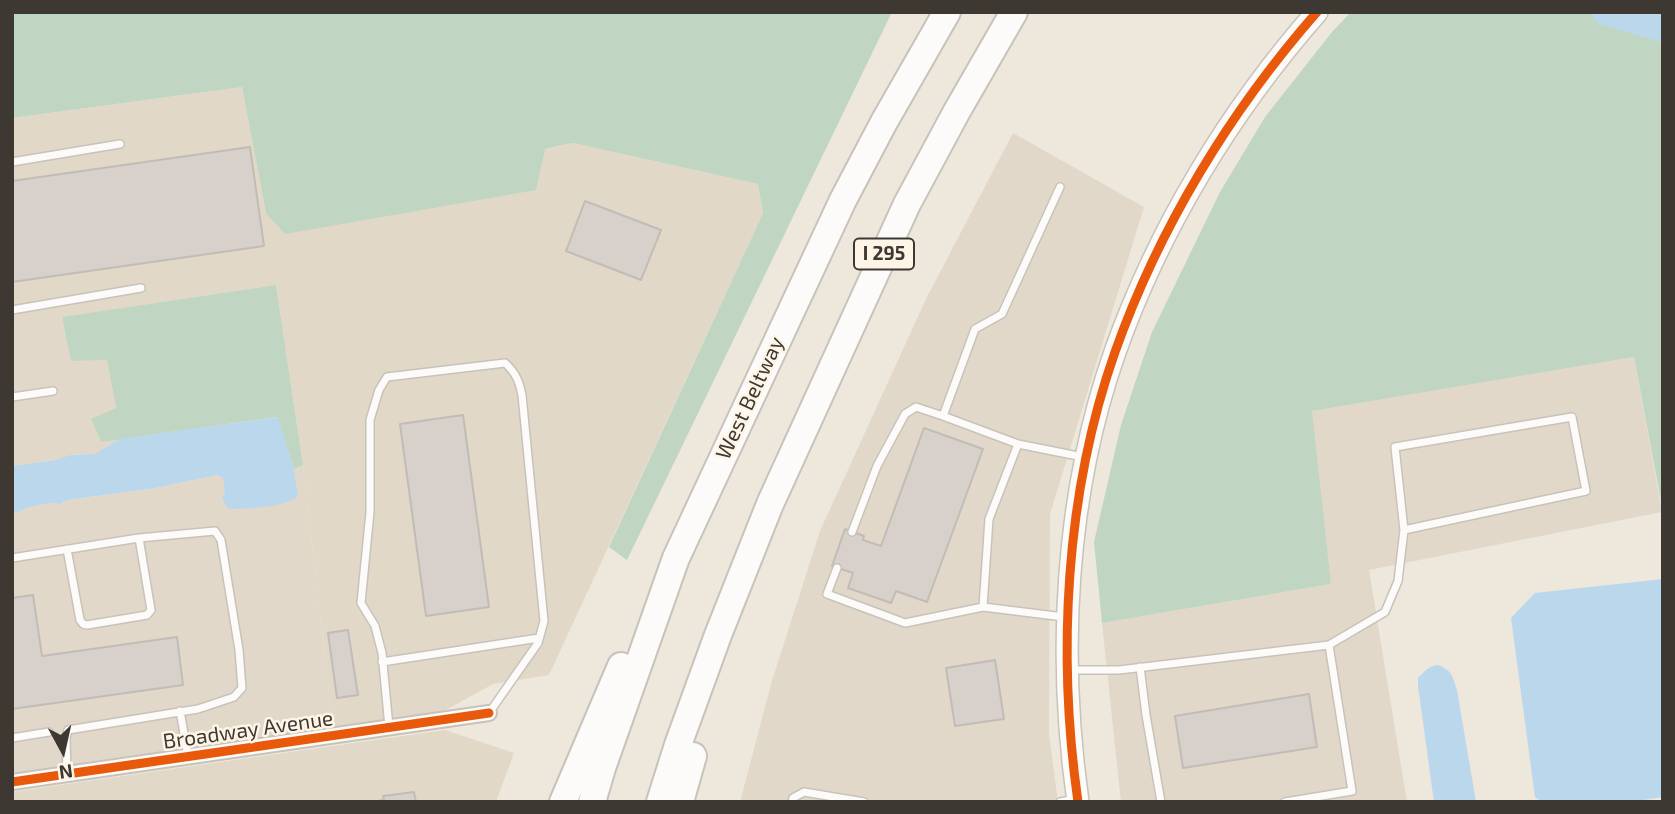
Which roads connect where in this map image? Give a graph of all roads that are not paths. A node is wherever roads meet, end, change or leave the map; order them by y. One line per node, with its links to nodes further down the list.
1 (947, 12): 20 (highway, West Beltway / I 295)
2 (1014, 12): 14 (highway, I 295)
3 (1317, 12): 13 (street)
4 (120, 144): 5 (lane)
5 (12, 162)
6 (1060, 187): 11 (lane)
7 (141, 288): 8 (lane)
8 (12, 310)
9 (53, 391): 10 (lane)
10 (12, 397)
11 (943, 416): 12 (lane); 16 (lane)
12 (1018, 444): 13 (lane); 22 (lane)
13 (1087, 458): 23 (street)
14 (770, 504): 40 (highway, I 295); 41 (highway)
15 (1404, 530): 15 (lane); 25 (lane)
16 (852, 532)
17 (139, 538): 18 (lane); 18 (lane); 29 (lane)
18 (67, 549): 19 (lane)
19 (12, 558)
20 (676, 558): 38 (highway); 39 (highway, West Beltway / I 295)
21 (836, 568): 22 (lane)
22 (983, 607): 23 (lane)
23 (1068, 618): 28 (street)
24 (539, 638): 26 (lane); 26 (lane); 30 (lane)
25 (1329, 645): 27 (lane); 45 (lane)
26 (383, 662): 31 (lane)
27 (1140, 667): 28 (lane); 44 (lane)
28 (1068, 670): 37 (street)
29 (180, 711): 34 (lane); 35 (lane)
30 (489, 713): 31 (street, Broadway Avenue)
31 (389, 727): 34 (street, Broadway Avenue)
32 (49, 732): 33 (lane)
33 (12, 738)
34 (188, 756): 35 (street, Broadway Avenue)
35 (67, 774): 36 (street, Broadway Avenue)
36 (12, 782)
37 (1072, 801)
38 (563, 802)
39 (592, 802)
40 (660, 802)
41 (680, 802)
42 (792, 802): 43 (lane)
43 (864, 802)
44 (1161, 802)
45 (1285, 802)

